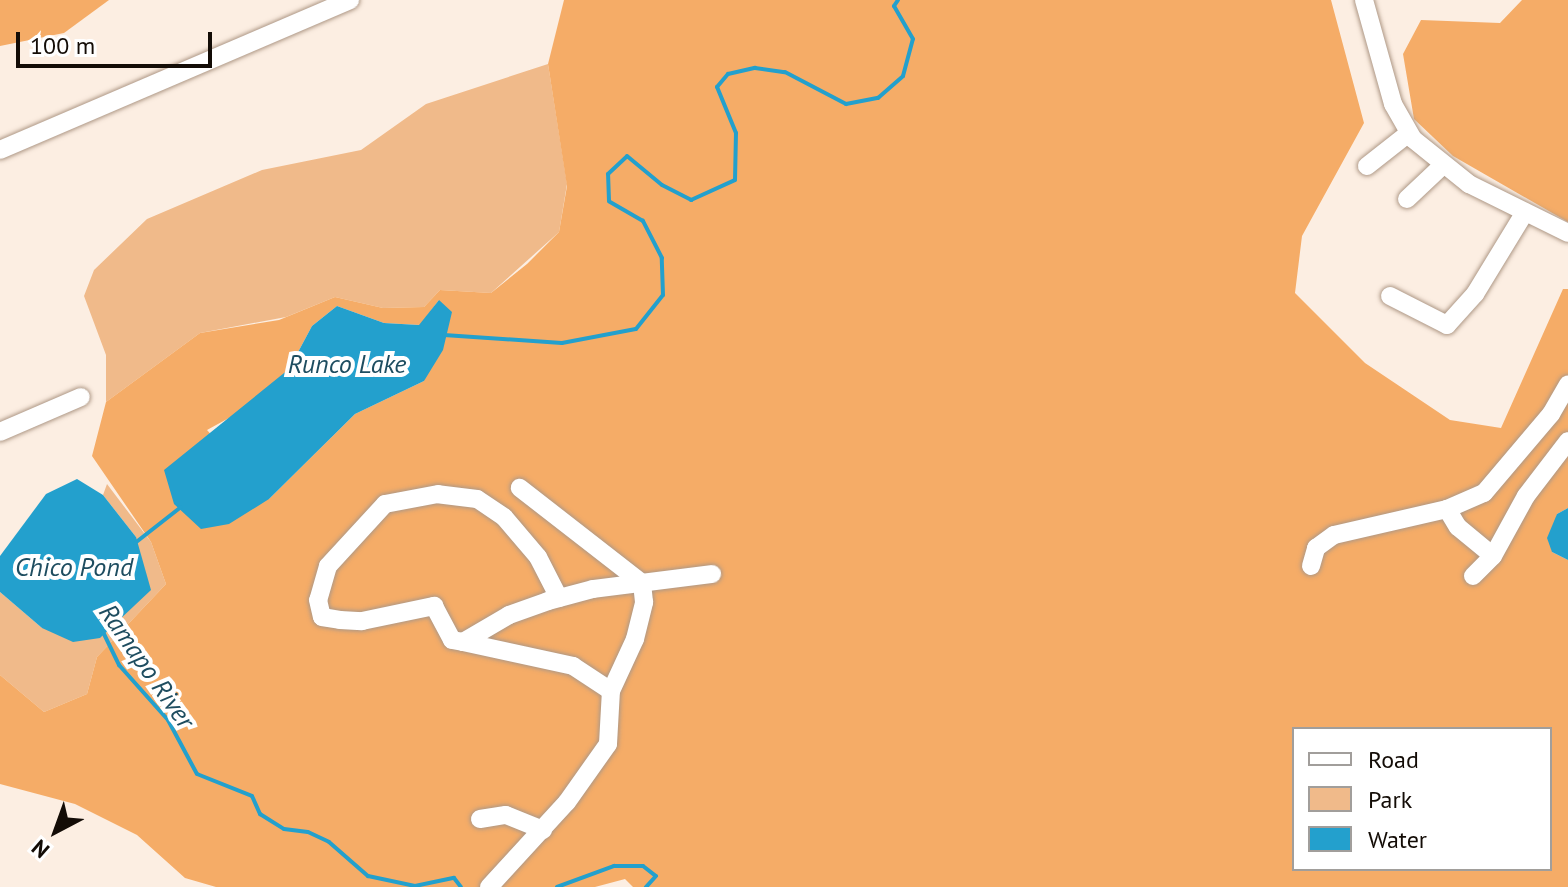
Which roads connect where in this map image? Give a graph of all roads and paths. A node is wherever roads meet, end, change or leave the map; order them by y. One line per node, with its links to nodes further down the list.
1 (350, 0): 4 (street)
2 (1364, 0): 3 (street)
3 (1409, 133): 5 (street); 6 (street)
4 (0, 150)
5 (1367, 166)
6 (1441, 167): 7 (street); 8 (street)
7 (1407, 199)
8 (1525, 212): 9 (street); 10 (street)
9 (1568, 233)
10 (1390, 296)
11 (1568, 385): 16 (street)
12 (81, 397): 13 (street)
13 (0, 432)
14 (1568, 441): 17 (street)
15 (520, 488): 21 (street)
16 (1447, 509): 17 (street); 18 (street)
17 (1493, 556): 20 (street)
18 (1311, 566)
19 (712, 574): 21 (street)
20 (1473, 576)
21 (642, 583): 22 (street); 24 (street)
22 (559, 598): 23 (street); 23 (street)
23 (463, 642): 24 (street)
24 (611, 691): 26 (street)
25 (480, 819): 26 (street)
26 (543, 830): 27 (street)
27 (489, 887)

